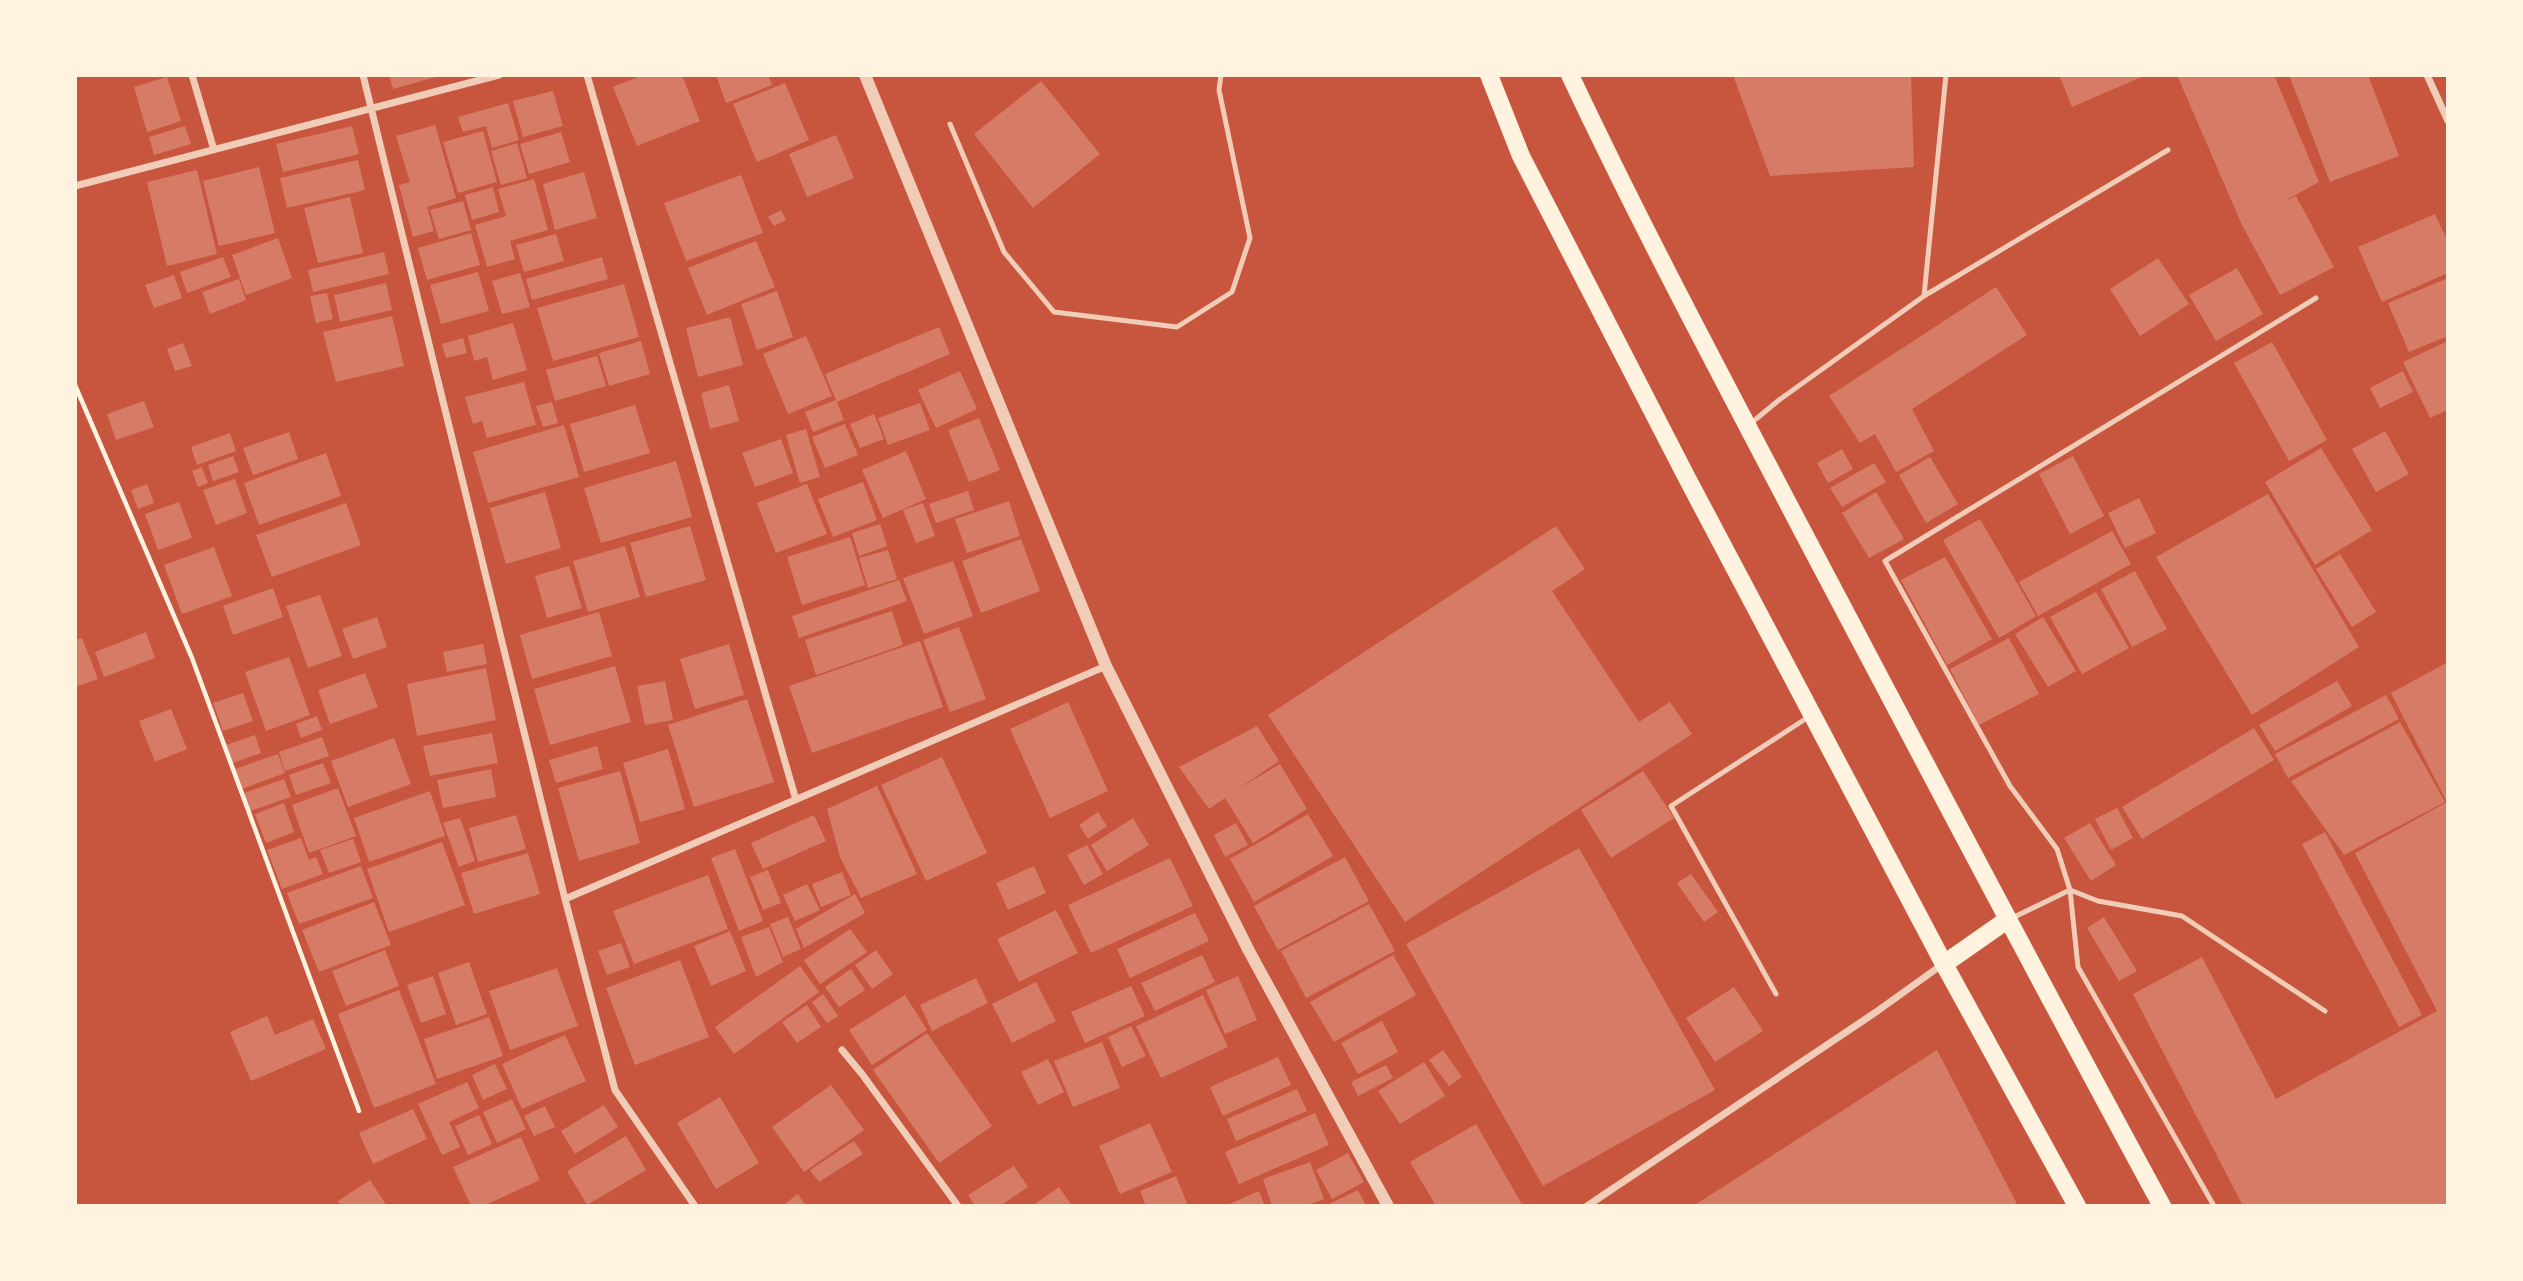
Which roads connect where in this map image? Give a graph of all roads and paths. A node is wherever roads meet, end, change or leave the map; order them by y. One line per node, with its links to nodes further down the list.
1 (192, 75): 14 (street)
2 (363, 75): 11 (street)
3 (499, 75): 11 (street)
4 (587, 75): 23 (street)
5 (865, 75): 21 (street)
6 (1221, 75): 13 (lane)
7 (1489, 75): 22 (main road)
8 (1570, 75): 20 (main road)
9 (1946, 75): 17 (lane)
10 (2427, 75): 12 (street)
11 (372, 109): 14 (street); 25 (street)
12 (2448, 121)
13 (950, 124)
14 (214, 150): 16 (street)
15 (2168, 150): 17 (lane)
16 (75, 186)
17 (1924, 296): 20 (lane)
18 (2316, 298): 24 (lane)
19 (75, 385): 31 (path)
20 (1748, 426): 26 (main road)
21 (1106, 666): 23 (street); 34 (street)
22 (1814, 714): 27 (main road); 28 (lane)
23 (796, 800): 25 (street)
24 (2070, 890): 26 (lane); 29 (lane); 38 (lane)
25 (565, 899): 32 (street)
26 (2007, 920): 27 (main road); 37 (main road)
27 (1944, 964): 35 (street); 36 (main road)
28 (1776, 994)
29 (2325, 1011)
30 (842, 1050): 33 (street)
31 (359, 1111)
32 (695, 1206)
33 (958, 1206)
34 (1388, 1206)
35 (1587, 1206)
36 (2077, 1206)
37 (2162, 1206)
38 (2214, 1206)

